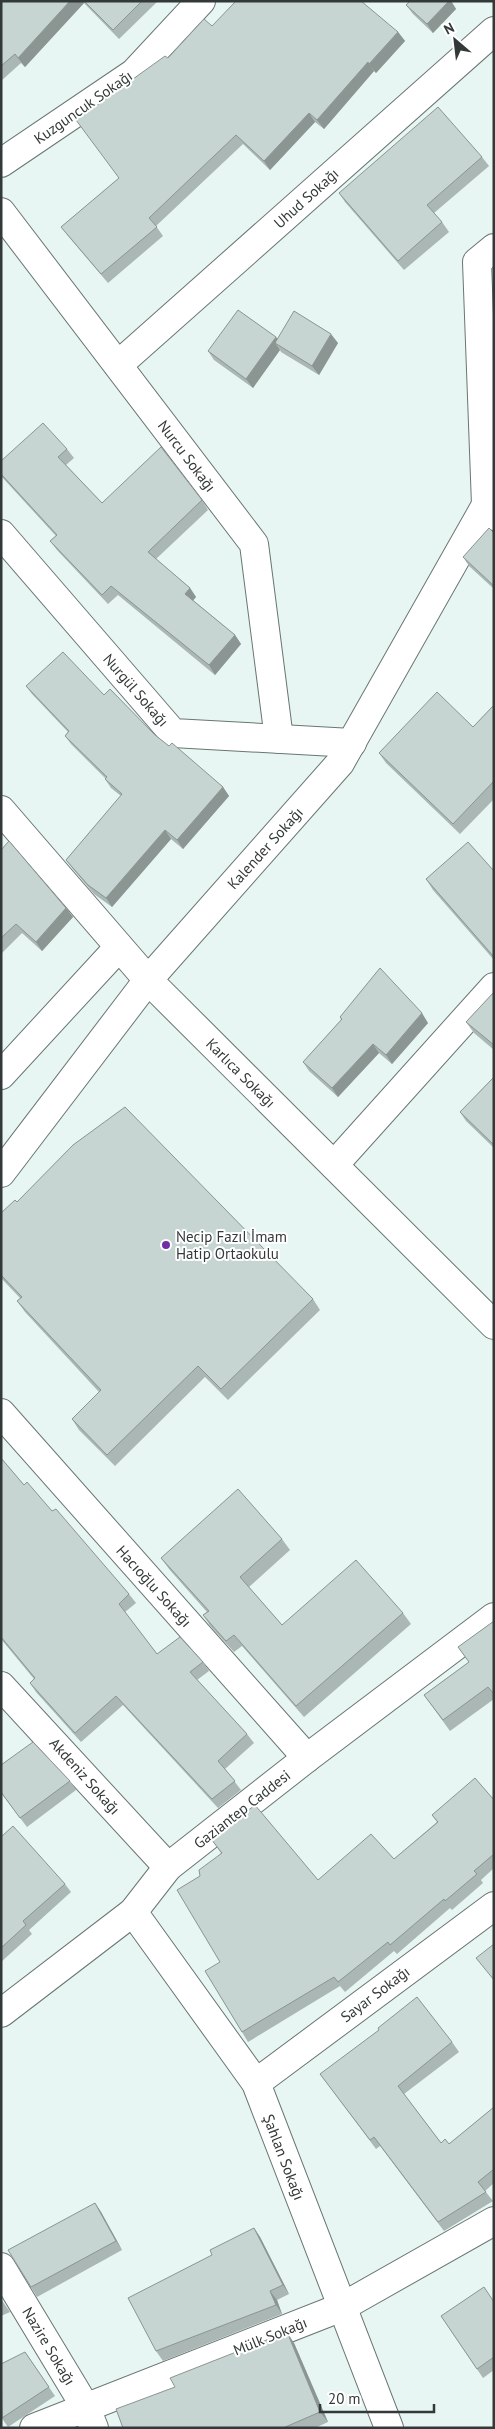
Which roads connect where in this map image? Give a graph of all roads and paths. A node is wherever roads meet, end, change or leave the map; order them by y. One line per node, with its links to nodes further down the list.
1 (201, 1): 3 (street, Kuzguncuk Sokağı)
2 (494, 32): 6 (street, Uhud Sokağı)
3 (1, 163)
4 (1, 212): 6 (street, Nurcu Sokağı)
5 (494, 248): 7 (street)
6 (118, 365): 9 (street, Nurcu Sokağı)
7 (491, 507): 10 (street, Kalender Sokağı)
8 (1, 534): 9 (street, Nurgül Sokağı)
9 (279, 739): 10 (street, Nurgül Sokağı)
10 (352, 743): 13 (street, Kalender Sokağı)
11 (1, 810): 12 (street, Karlıca Sokağı)
12 (119, 947): 13 (street, Karlıca Sokağı); 15 (street)
13 (148, 980): 16 (street, Karlıca Sokağı); 17 (street, Kalender Sokağı)
14 (494, 987): 16 (street)
15 (1, 1074)
16 (334, 1165): 18 (street, Karlıca Sokağı)
17 (1, 1173)
18 (494, 1324)
19 (1, 1413): 22 (street, Hacıoğlu Sokağı)
20 (494, 1617): 22 (street, Gaziantep Caddesi)
21 (1, 1686): 23 (street, Akdeniz Sokağı)
22 (306, 1758): 23 (street, Gaziantep Caddesi)
23 (168, 1867): 25 (street, Gaziantep Caddesi)
24 (494, 1906): 27 (street, Sayar Sokağı)
25 (133, 1912): 26 (street, Gaziantep Caddesi); 27 (street, Şahlan Sokağı)
26 (1, 2013)
27 (256, 2083): 30 (street, Şahlan Sokağı)
28 (494, 2221): 30 (street, Mülk Sokağı)
29 (1, 2267): 31 (street, Nazire Sokağı)
30 (342, 2307): 31 (street, Mülk Sokağı); 33 (street, Şahlan Sokağı)
31 (90, 2418): 32 (street, Mülk Sokağı)
32 (34, 2428)
33 (388, 2428)

